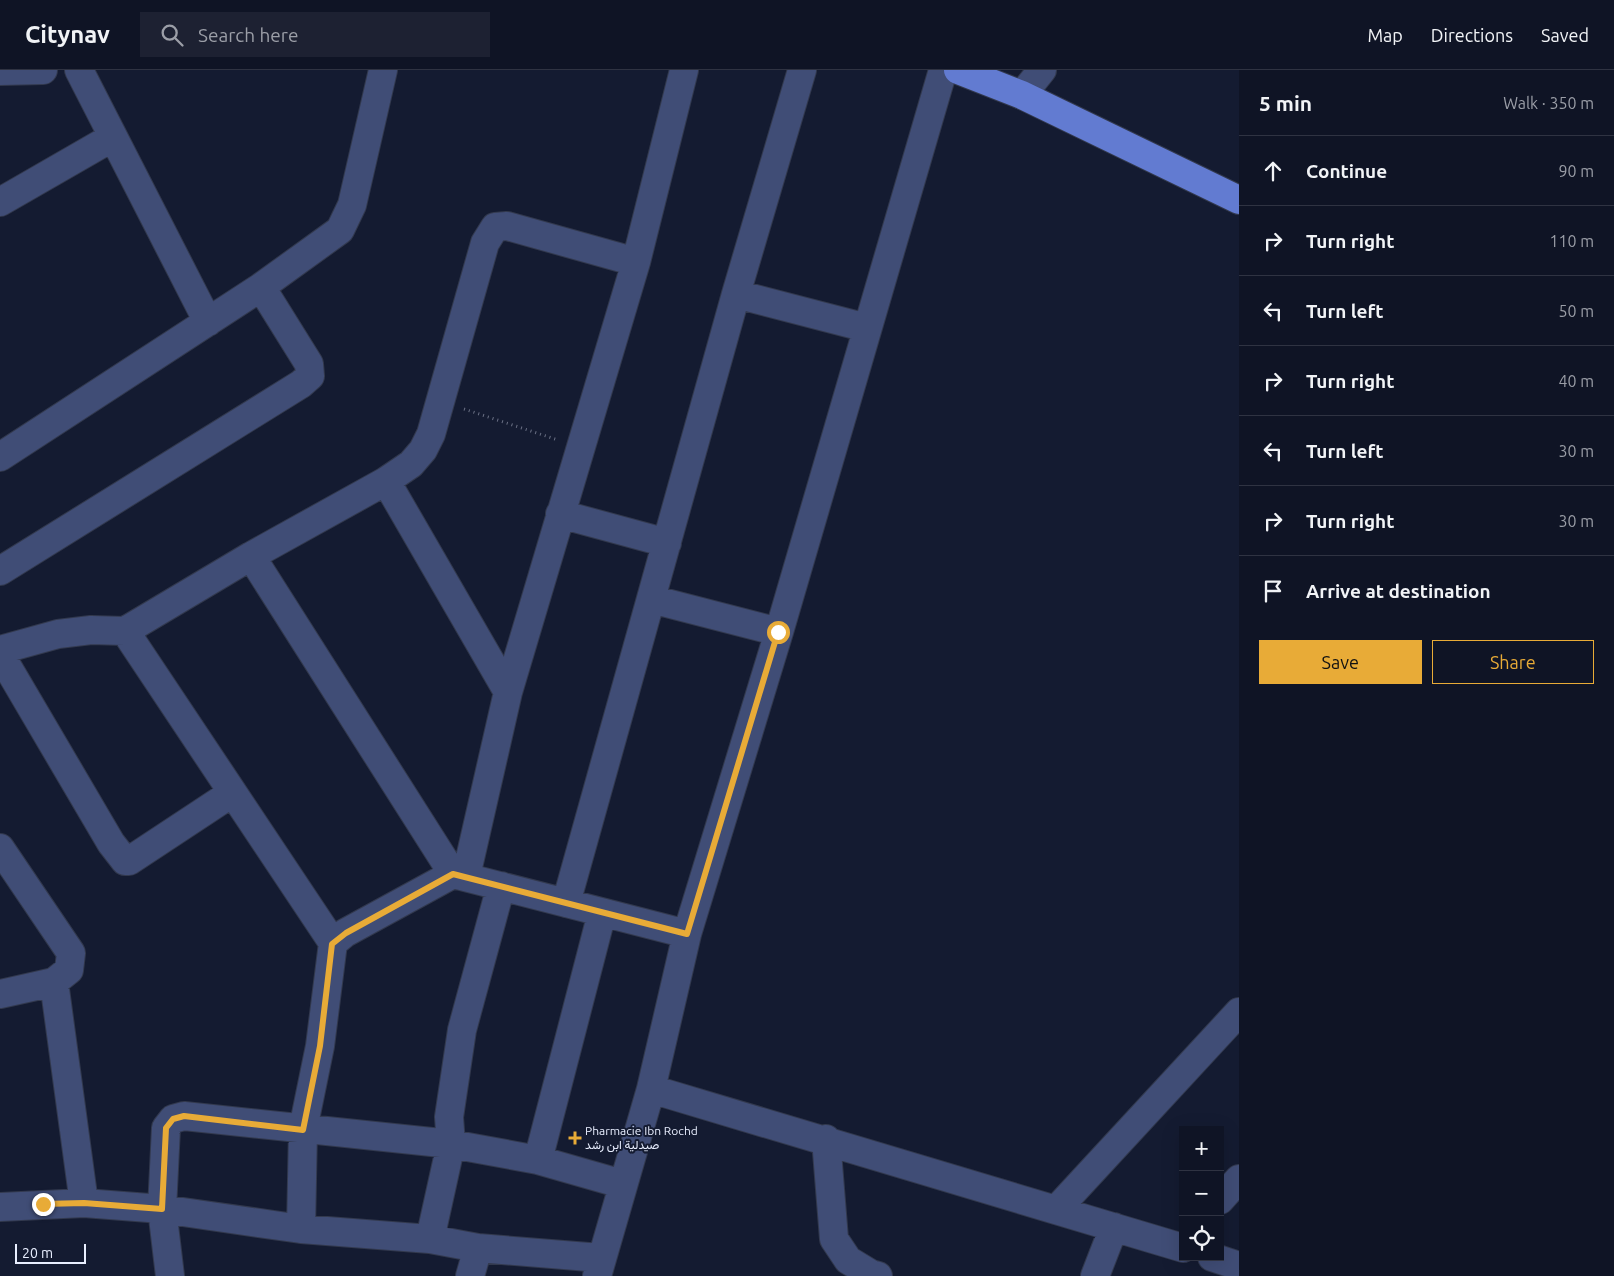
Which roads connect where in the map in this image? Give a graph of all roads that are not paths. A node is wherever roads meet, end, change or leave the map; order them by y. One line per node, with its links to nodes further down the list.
1 (43, 70): 9 (street)
2 (79, 70): 11 (street)
3 (384, 70): 15 (street)
4 (684, 70): 14 (street)
5 (802, 70): 16 (street)
6 (943, 70): 18 (street)
7 (958, 70): 10 (main road)
8 (1042, 70): 10 (street)
9 (0, 71)
10 (1022, 95): 12 (main road)
11 (113, 137): 13 (street); 17 (street)
12 (1239, 200)
13 (0, 202)
14 (636, 262): 20 (street); 21 (street)
15 (261, 287): 17 (street); 24 (street)
16 (736, 294): 18 (street); 22 (street)
17 (208, 322): 19 (street)
18 (867, 328): 27 (street)
19 (0, 457)
20 (386, 481): 23 (street); 30 (street)
21 (560, 514): 22 (street); 30 (street)
22 (667, 543): 25 (street)
23 (251, 556): 26 (street); 33 (street)
24 (0, 571)
25 (651, 599): 27 (street); 35 (street)
26 (125, 631): 28 (street); 31 (street)
27 (778, 632): 37 (street)
28 (0, 650)
29 (0, 654): 31 (street)
30 (508, 692): 33 (street)
31 (232, 793): 38 (street)
32 (0, 848): 39 (street)
33 (459, 875): 34 (street); 38 (street)
34 (502, 886): 35 (street); 45 (street)
35 (566, 903): 36 (street)
36 (602, 913): 37 (street); 46 (street)
37 (687, 934): 42 (street)
38 (332, 944): 43 (street)
39 (54, 982): 40 (street); 50 (street)
40 (0, 994)
41 (1239, 1012): 53 (street)
42 (651, 1089): 44 (street); 48 (street)
43 (303, 1130): 45 (street); 52 (street); 55 (street)
44 (826, 1139): 53 (street); 62 (street)
45 (451, 1144): 46 (street); 56 (street)
46 (538, 1160): 48 (street)
47 (1239, 1179): 49 (street)
48 (622, 1184): 59 (street)
49 (1224, 1196)
50 (84, 1203): 51 (street); 52 (street)
51 (0, 1207)
52 (162, 1209): 55 (street); 60 (street)
53 (1056, 1210): 54 (street)
54 (1114, 1227): 57 (street); 63 (street)
55 (301, 1229): 56 (street)
56 (430, 1239): 58 (street)
57 (1179, 1244)
58 (478, 1248): 59 (street); 61 (street)
59 (599, 1267)
60 (170, 1276)
61 (470, 1276)
62 (878, 1276)
63 (1095, 1276)

